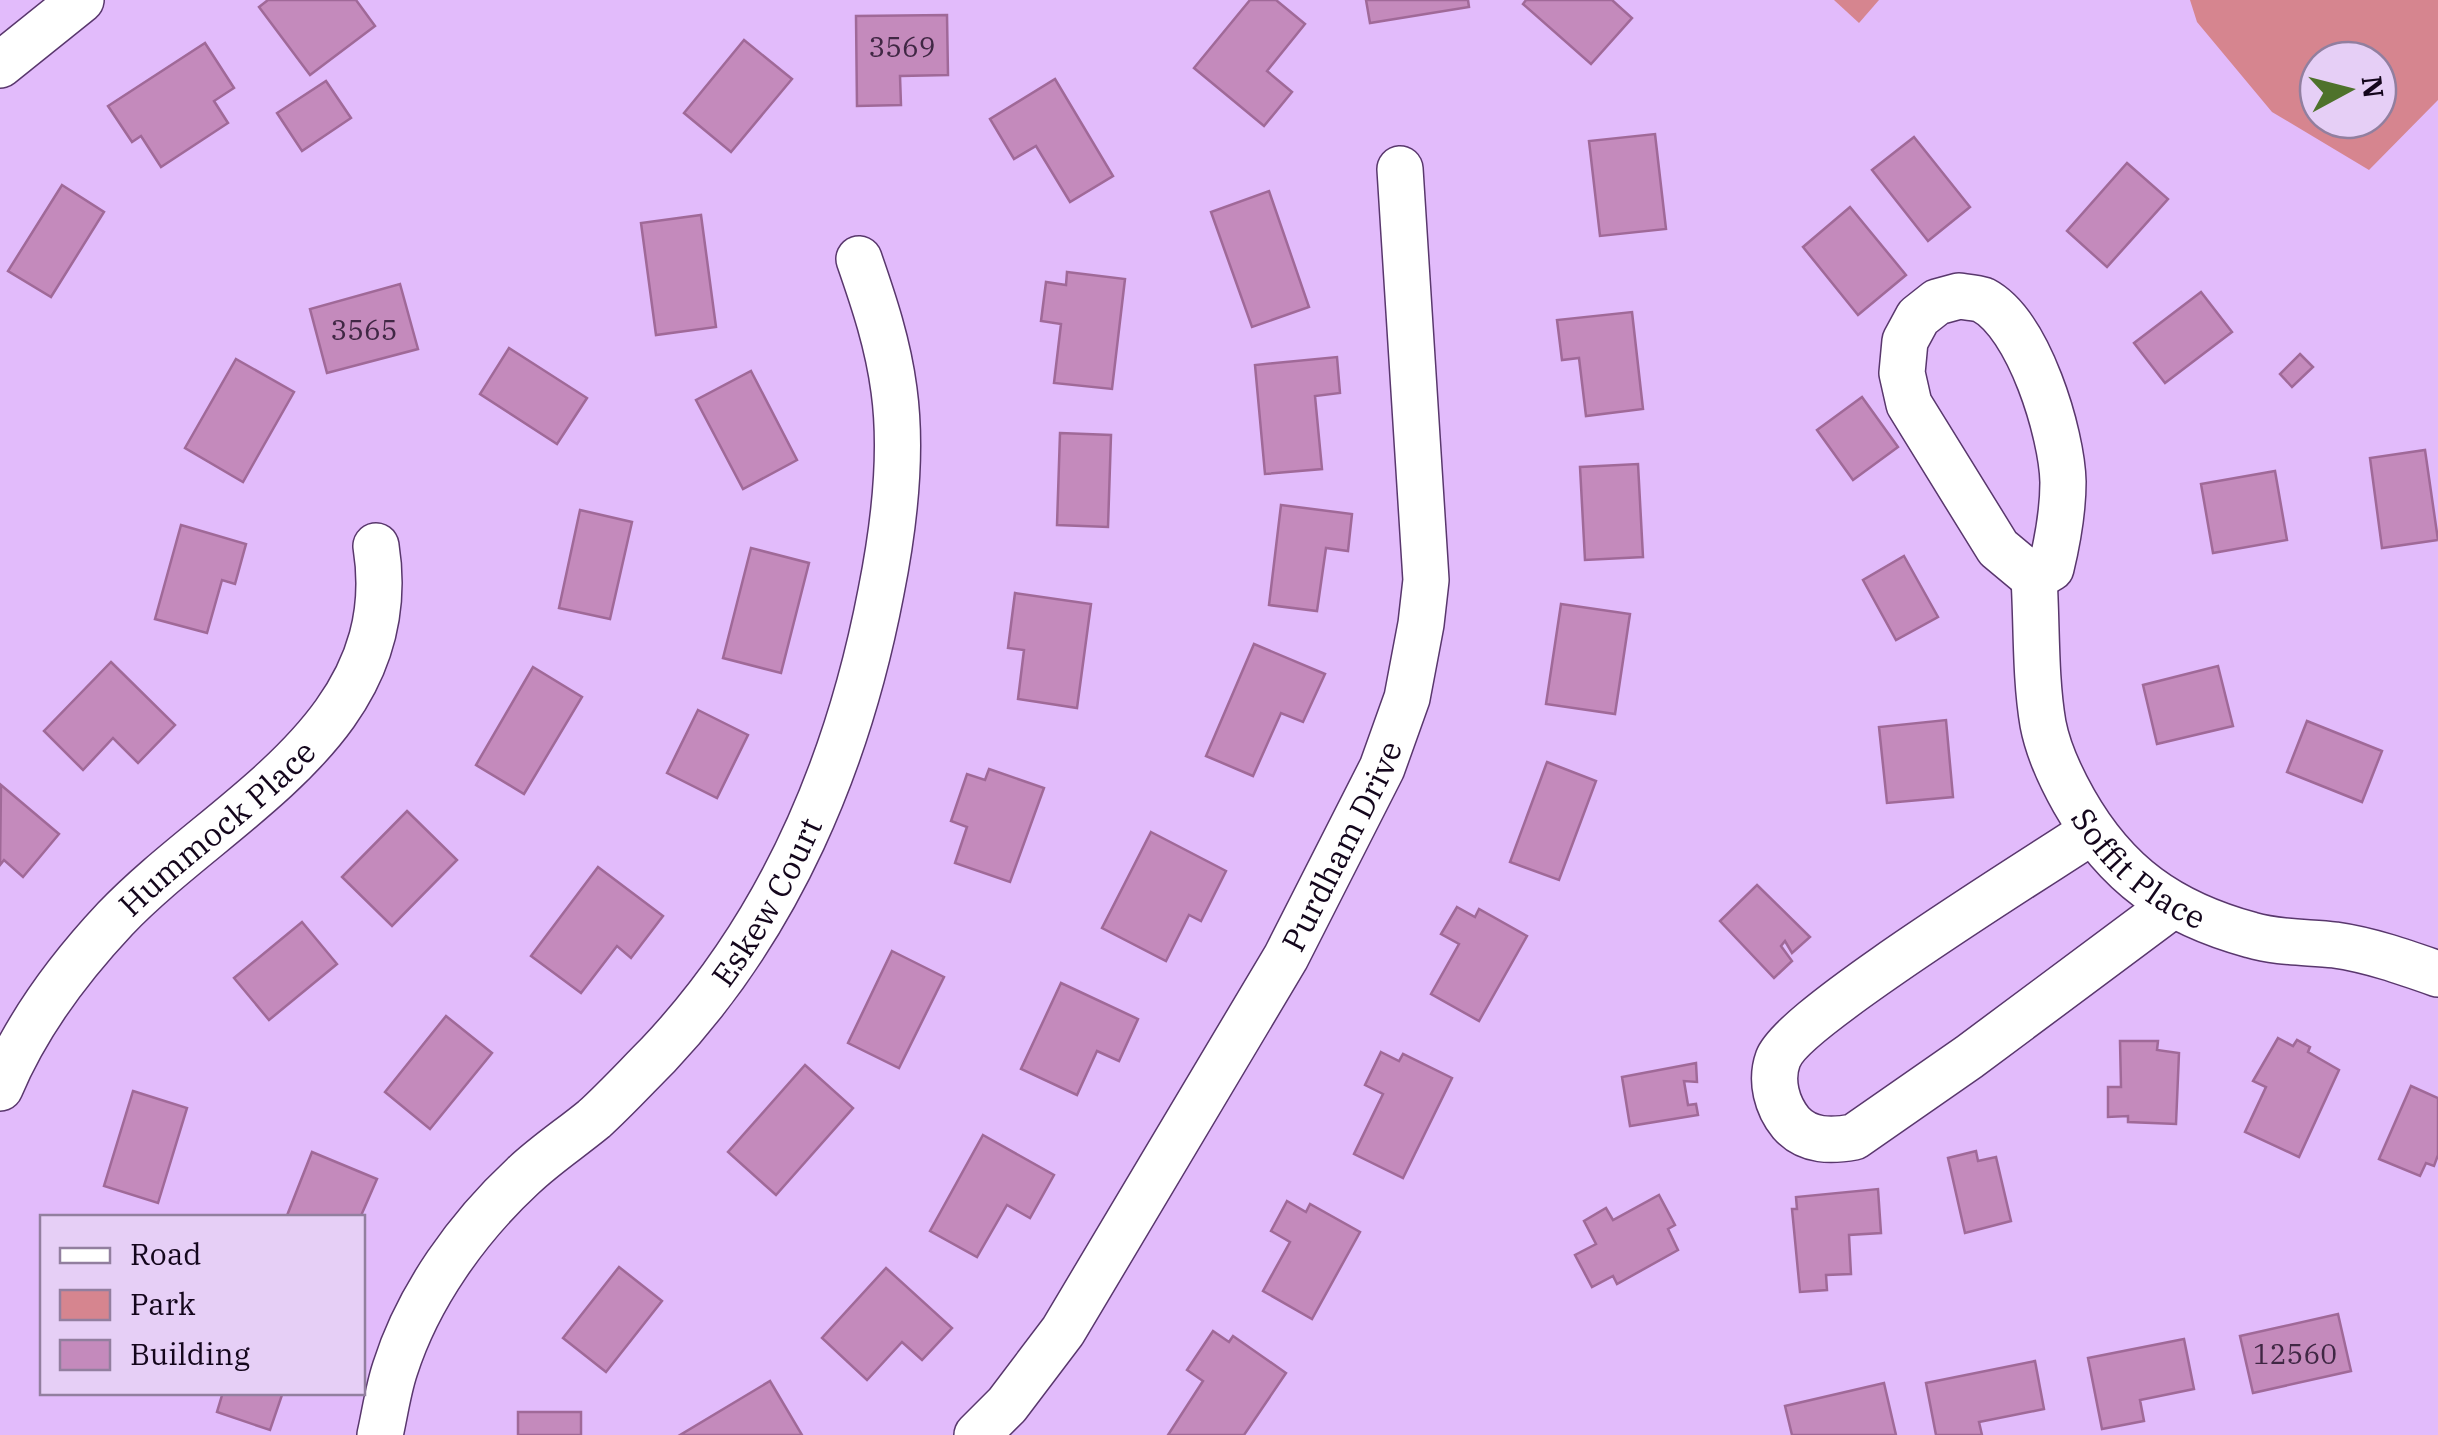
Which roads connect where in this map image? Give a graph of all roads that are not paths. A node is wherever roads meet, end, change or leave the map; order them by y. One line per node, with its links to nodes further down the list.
1 (81, 0): 2 (street)
2 (0, 65)
3 (1400, 170): 12 (street, Purdham Drive)
4 (859, 259): 11 (street, Eskew Court)
5 (376, 546): 10 (street, Hummock Place)
6 (2034, 578): 6 (street); 7 (street, Soffit Place)
7 (2091, 832): 8 (street, Soffit Place); 8 (street)
8 (2173, 905): 9 (street, Soffit Place)
9 (2438, 974)
10 (0, 1088)
11 (380, 1435)
12 (978, 1435)

